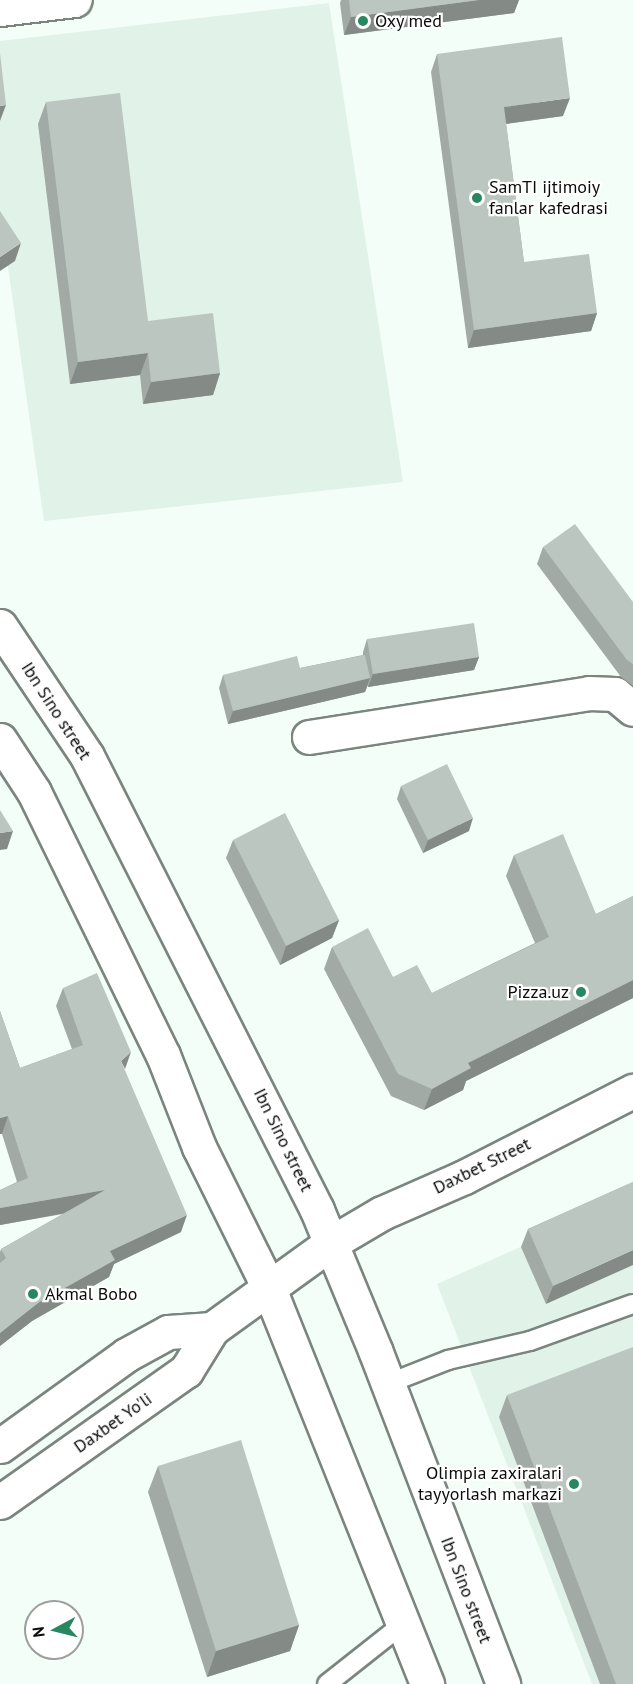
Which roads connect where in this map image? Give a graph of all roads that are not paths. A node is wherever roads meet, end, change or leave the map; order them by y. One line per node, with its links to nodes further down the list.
1 (74, 0): 2 (main road)
2 (0, 9)
3 (0, 626): 8 (main road, Ibn Sino street)
4 (633, 709): 5 (main road)
5 (309, 737)
6 (0, 740): 9 (main road)
7 (633, 1091): 8 (main road, Daxbet Street)
8 (332, 1242): 9 (main road, Daxbet Yo'li); 12 (main road, Ibn Sino street)
9 (268, 1286): 11 (main road, Daxbet Yo'li); 15 (main road)
10 (633, 1304): 12 (lane)
11 (212, 1329): 13 (main road); 14 (main road, Daxbet Yo'li)
12 (387, 1384): 19 (main road, Ibn Sino street)
13 (0, 1446)
14 (0, 1502)
15 (403, 1624): 16 (lane); 18 (main road)
16 (344, 1678): 17 (lane)
17 (327, 1684)
18 (427, 1684)
19 (503, 1684)

